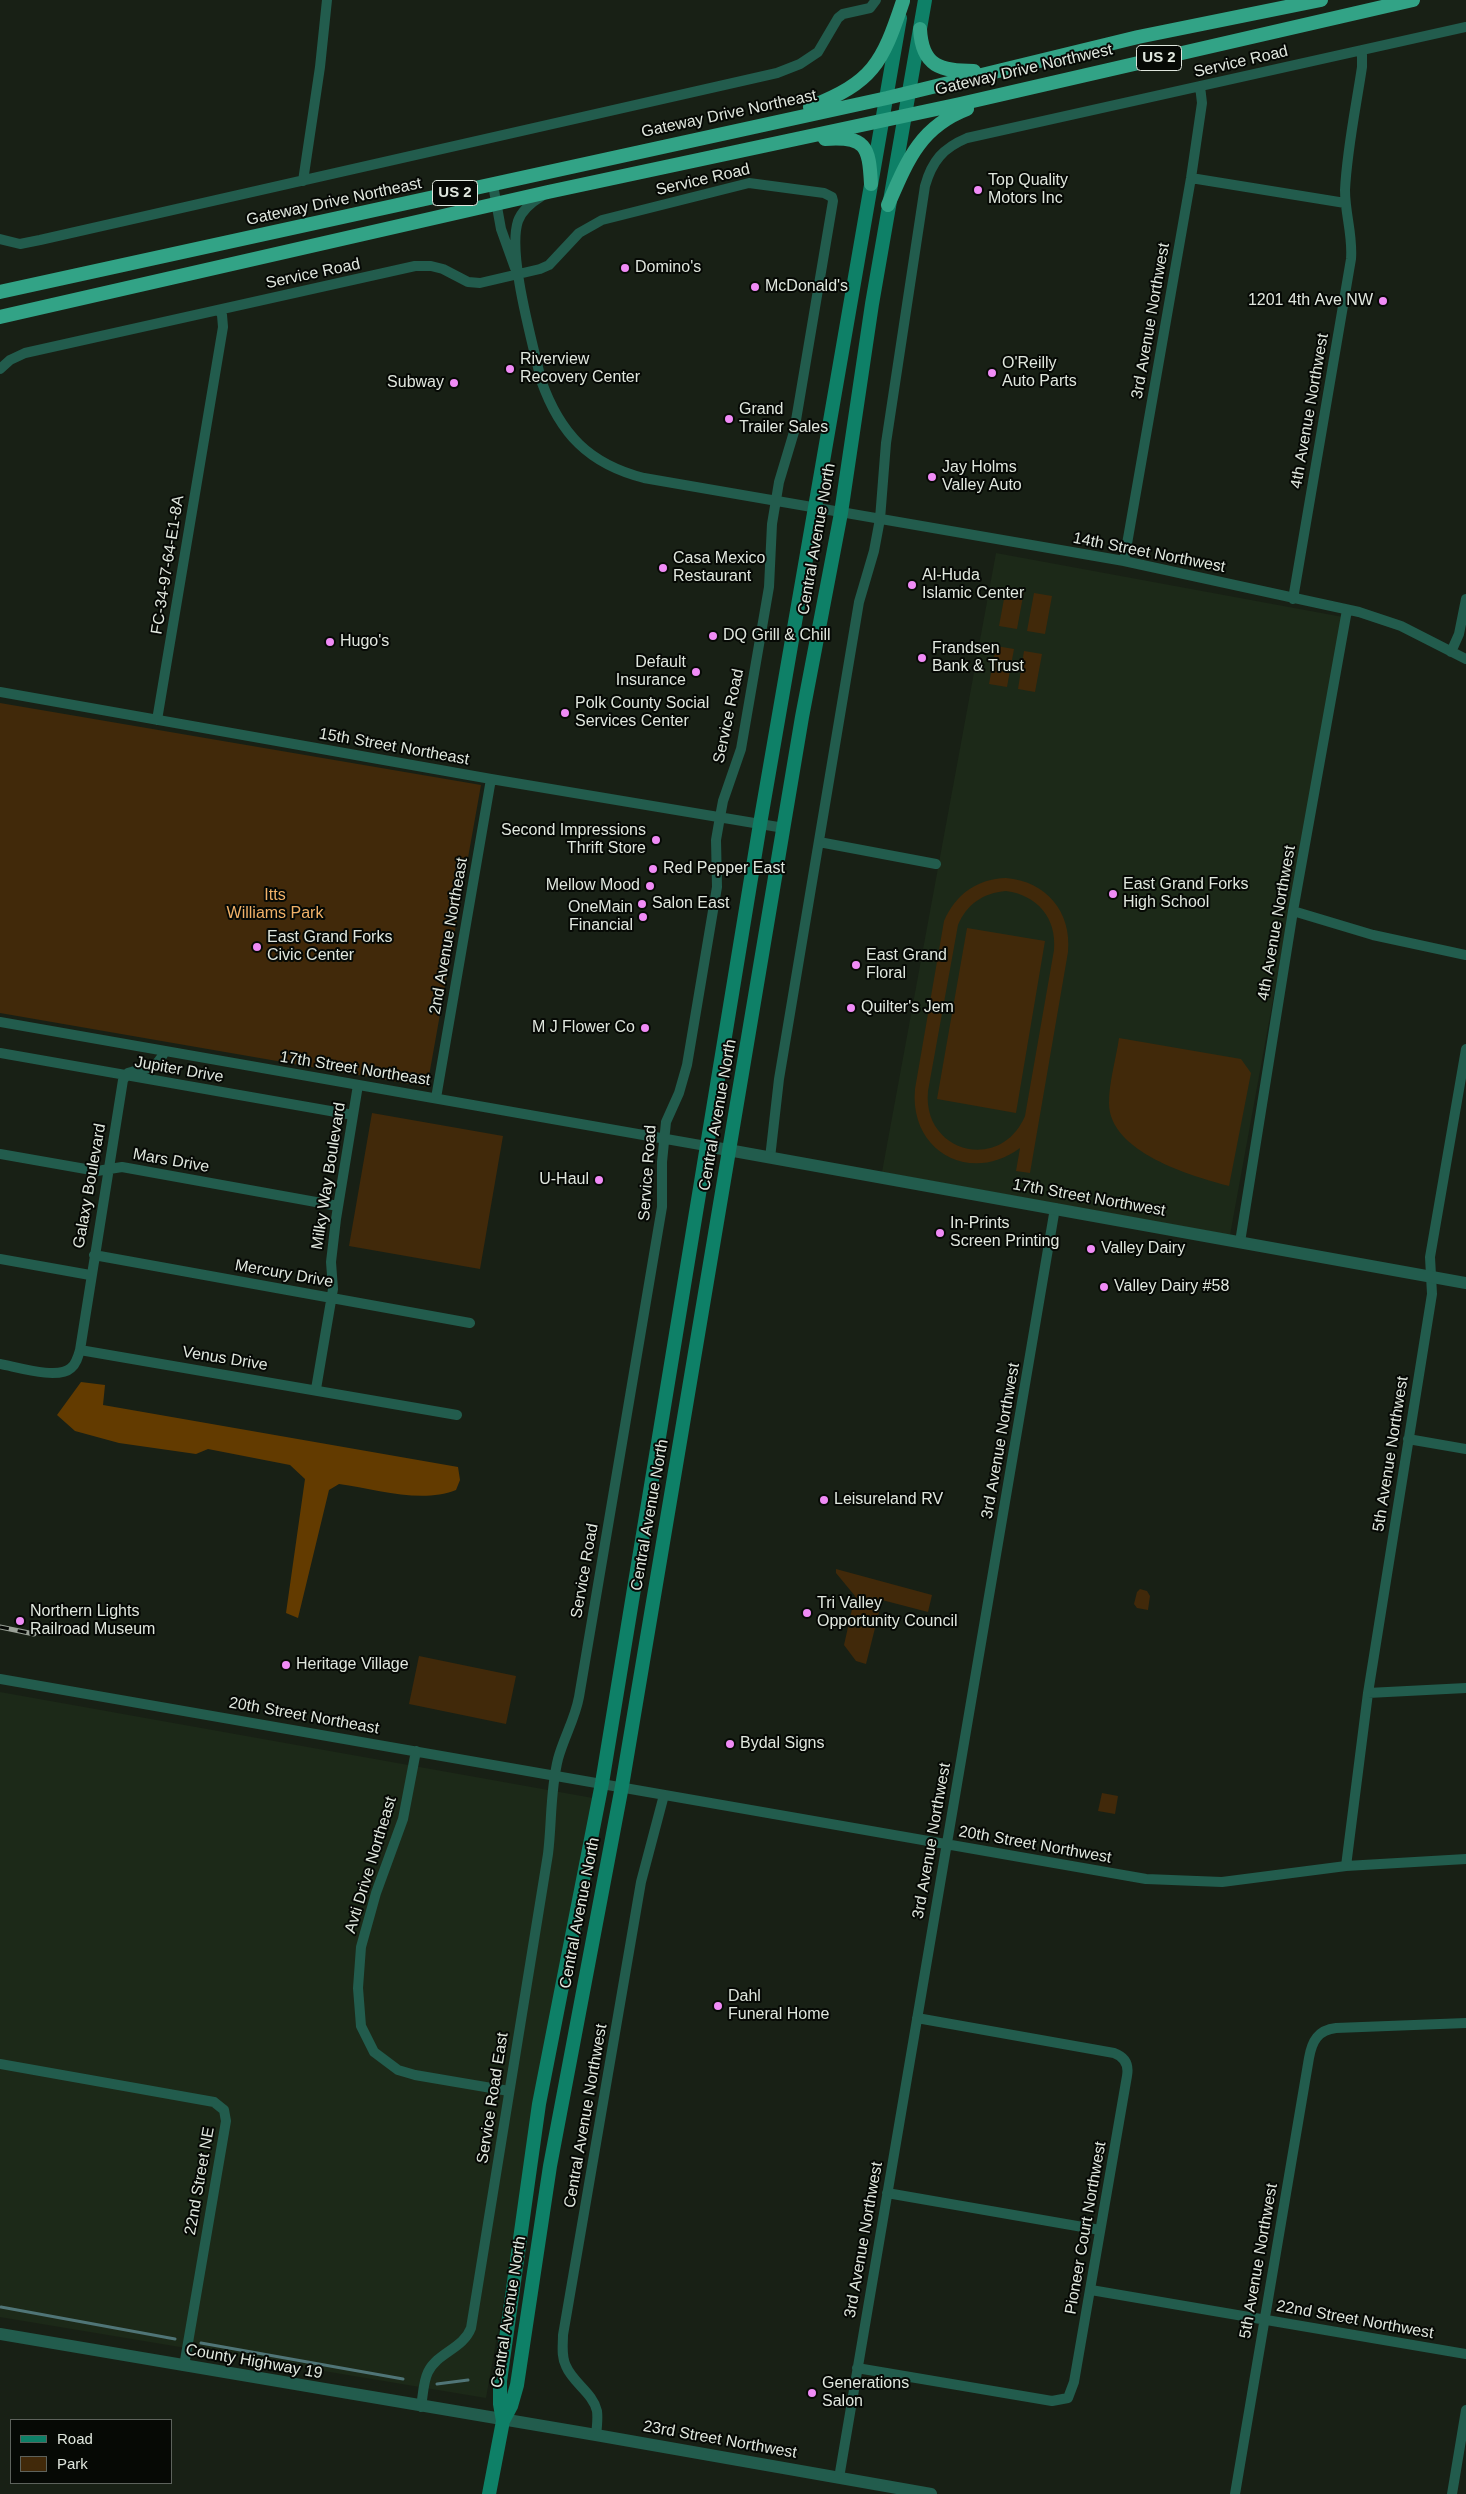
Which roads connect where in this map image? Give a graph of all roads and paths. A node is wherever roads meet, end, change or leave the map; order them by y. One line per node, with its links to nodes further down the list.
1 (327, 0): 20 (street)
2 (876, 0): 20 (street)
3 (903, 0): 14 (main road, Central Avenue North); 17 (highway)
4 (925, 0): 8 (main road, Central Avenue North)
5 (1321, 0): 10 (highway, Gateway Drive Northwest / US 2)
6 (1413, 0): 12 (highway, Gateway Drive Northwest / US 2)
7 (1466, 27): 9 (street, Service Road)
8 (920, 29): 10 (highway); 13 (main road, Central Avenue North)
9 (1362, 50): 11 (street, Service Road); 24 (street, 4th Avenue Northwest)
10 (1005, 69): 13 (highway, Gateway Drive Northwest / US 2)
11 (1200, 86): 19 (street, 3rd Avenue Northwest); 36 (street, Service Road)
12 (1012, 91): 15 (highway, Gateway Drive Northwest / US 2); 26 (highway)
13 (909, 93): 14 (highway, Gateway Drive Northeast / US 2); 15 (main road, Central Avenue North)
14 (887, 98): 16 (main road, Central Avenue North); 17 (highway, Gateway Drive Northeast / US 2)
15 (904, 114): 16 (highway, US 2); 26 (main road, Central Avenue North)
16 (882, 119): 18 (highway, US 2); 21 (main road, Central Avenue North)
17 (776, 122): 22 (highway, Gateway Drive Northeast / US 2)
18 (777, 143): 21 (highway); 23 (highway, US 2)
19 (1191, 178): 24 (street); 37 (street, 3rd Avenue Northwest)
20 (303, 181): 27 (street)
21 (871, 184): 34 (main road, Central Avenue North)
22 (493, 185): 25 (street); 29 (highway, Gateway Drive Northeast / US 2)
23 (548, 192): 25 (highway, US 2); 28 (street)
24 (1345, 203): 38 (street, 4th Avenue Northwest)
25 (495, 205): 28 (street); 31 (highway, US 2)
26 (888, 205): 35 (main road, Central Avenue North)
27 (0, 238)
28 (518, 274): 30 (street, Service Road); 33 (street, 14th Street Northwest); 33 (street, Service Road)
29 (0, 292)
30 (219, 310): 32 (street, Service Road); 44 (street, FC-34-97-64-E1-8A)
31 (0, 317)
32 (0, 369)
33 (776, 502): 34 (street, 14th Street Northwest); 46 (street, Service Road)
34 (816, 509): 35 (street, 14th Street Northwest); 47 (main road, Central Avenue North)
35 (841, 513): 36 (street, 14th Street Northwest); 48 (main road, Central Avenue North)
36 (880, 520): 37 (street, 14th Street Northwest); 49 (street, Service Road)
37 (1124, 561): 38 (street, 14th Street Northwest)
38 (1293, 599): 40 (street, 14th Street Northwest)
39 (1466, 599): 41 (street)
40 (1348, 610): 41 (street, 14th Street Northwest); 51 (street, 4th Avenue Northwest)
41 (1451, 652): 42 (street, 14th Street Northwest)
42 (1466, 659)
43 (0, 692): 44 (street, 15th Street Northeast)
44 (158, 720): 45 (street, 15th Street Northeast)
45 (491, 779): 46 (street, 15th Street Northeast); 59 (street, 2nd Avenue Northeast)
46 (720, 817): 47 (street, 15th Street Northeast); 61 (street, Service Road)
47 (760, 824): 48 (street, 15th Street Northeast); 62 (main road, Central Avenue North)
48 (784, 828): 63 (main road, Central Avenue North)
49 (819, 842): 50 (street); 65 (street, Service Road)
50 (936, 864)
51 (1294, 911): 52 (street); 69 (street, 4th Avenue Northwest)
52 (1466, 955)
53 (0, 1022): 55 (street, 17th Street Northeast)
54 (1466, 1049): 73 (street, 5th Avenue Northwest)
55 (164, 1052): 57 (street); 58 (street, 17th Street Northeast)
56 (0, 1053): 57 (street, Jupiter Drive)
57 (125, 1076): 60 (street, Jupiter Drive); 66 (street, Galaxy Boulevard)
58 (358, 1085): 59 (street, 17th Street Northeast); 60 (street, Milky Way Boulevard)
59 (436, 1098): 61 (street, 17th Street Northeast)
60 (353, 1115): 67 (street, Milky Way Boulevard)
61 (664, 1139): 62 (street, 17th Street Northeast); 87 (street, Service Road)
62 (706, 1146): 63 (street, 17th Street Northwest); 88 (main road, Central Avenue North)
63 (729, 1151): 65 (street, 17th Street Northwest); 89 (main road, Central Avenue North)
64 (0, 1154): 66 (street, Mars Drive)
65 (770, 1158): 68 (street, 17th Street Northwest)
66 (109, 1169): 67 (street, Mars Drive); 70 (street, Galaxy Boulevard)
67 (338, 1206): 75 (street, Milky Way Boulevard)
68 (1055, 1208): 69 (street, 17th Street Northwest); 91 (street, 3rd Avenue Northwest)
69 (1240, 1242): 73 (street, 17th Street Northwest)
70 (94, 1256): 72 (street, Galaxy Boulevard); 75 (street, Mercury Drive)
71 (0, 1259): 72 (street)
72 (90, 1275): 77 (street, Galaxy Boulevard)
73 (1431, 1276): 74 (street, 17th Street Northwest); 81 (street, 5th Avenue Northwest)
74 (1466, 1283)
75 (331, 1297): 76 (street, Mercury Drive); 79 (street, Milky Way Boulevard)
76 (470, 1323)
77 (80, 1350): 78 (street); 79 (street, Venus Drive)
78 (0, 1364)
79 (316, 1389): 80 (street, Venus Drive)
80 (457, 1415)
81 (1408, 1439): 82 (street); 85 (street, 5th Avenue Northwest)
82 (1466, 1449)
83 (0, 1679): 86 (street, 20th Street Northeast)
84 (1466, 1688): 85 (street)
85 (1368, 1693): 93 (street, 5th Avenue Northwest)
86 (416, 1752): 87 (street, 20th Street Northeast); 97 (street, Avti Drive Northeast)
87 (555, 1776): 88 (street, 20th Street Northeast); 97 (street, Service Road East)
88 (602, 1783): 89 (street, 20th Street Northwest); 108 (main road, Central Avenue North)
89 (622, 1786): 90 (street, 20th Street Northwest); 108 (main road, Central Avenue North)
90 (664, 1795): 91 (street, 20th Street Northwest); 109 (street, Central Avenue Northwest)
91 (947, 1844): 93 (street, 20th Street Northwest); 94 (street, 3rd Avenue Northwest)
92 (1466, 1859): 93 (street, 20th Street Northwest)
93 (1346, 1866)
94 (917, 2018): 98 (street, 3rd Avenue Northwest); 99 (street, Pioneer Court Northwest)
95 (1466, 2023): 101 (street, 5th Avenue Northwest)
96 (0, 2064): 104 (street, 22nd Street NE)
97 (509, 2091): 106 (street, Service Road East)
98 (887, 2194): 99 (street); 105 (street, 3rd Avenue Northwest)
99 (1100, 2230): 100 (street, Pioneer Court Northwest)
100 (1091, 2290): 101 (street, 22nd Street Northwest); 105 (street, Pioneer Court Northwest)
101 (1264, 2319): 103 (street, 22nd Street Northwest); 113 (street, 5th Avenue Northwest)
102 (0, 2334): 104 (street, County Highway 19)
103 (1466, 2354)
104 (184, 2366): 106 (street, County Highway 19)
105 (857, 2368): 110 (street, 3rd Avenue Northwest)
106 (421, 2407): 108 (street, County Highway 19)
107 (1466, 2410): 114 (street)
108 (503, 2421): 109 (street, 23rd Street Northwest); 111 (main road)
109 (596, 2435): 110 (street, 23rd Street Northwest)
110 (839, 2478): 112 (street, 23rd Street Northwest)
111 (490, 2494)
112 (931, 2494)
113 (1235, 2494)
114 (1452, 2494)

